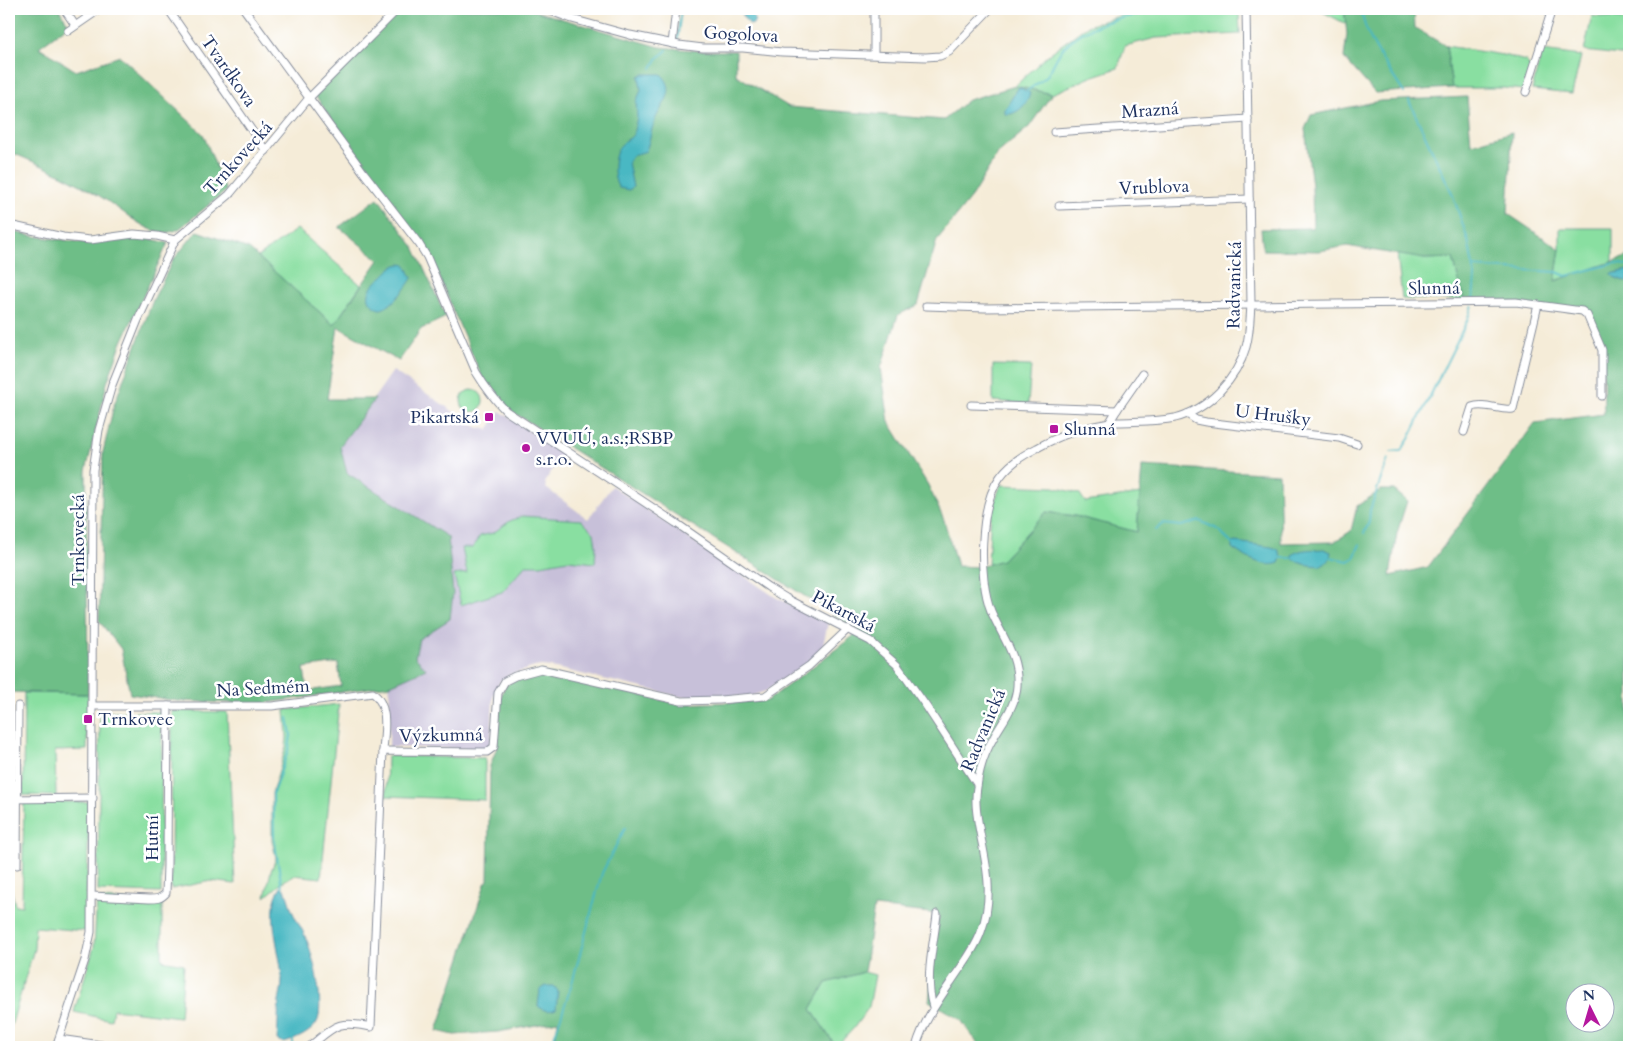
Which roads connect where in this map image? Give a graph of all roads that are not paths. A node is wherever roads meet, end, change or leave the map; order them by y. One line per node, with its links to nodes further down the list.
1 (64, 9): 12 (street)
2 (100, 9): 12 (street)
3 (168, 9): 20 (street, Tvardkova)
4 (244, 9): 17 (street, Pikartská)
5 (398, 9): 17 (street)
6 (545, 9): 14 (street, Gogolova)
7 (676, 9): 14 (street)
8 (874, 9): 15 (street)
9 (990, 9): 15 (street, Gogolova)
10 (1246, 9): 18 (street, Radvanická)
11 (1552, 9): 16 (street)
12 (75, 25): 13 (street)
13 (68, 30)
14 (672, 44): 15 (street, Gogolova)
15 (874, 54)
16 (1526, 92)
17 (309, 98): 20 (street, Trnkovecká); 36 (street, Pikartská)
18 (1248, 119): 19 (street, Mrazná); 21 (street, Radvanická)
19 (1054, 132)
20 (266, 151): 24 (street, Trnkovecká)
21 (1249, 199): 22 (street, Vrublova); 25 (street, Radvanická)
22 (1059, 206)
23 (9, 225): 24 (street)
24 (175, 240): 38 (street, Trnkovecká)
25 (1250, 304): 26 (street, Slunná); 27 (street, Slunná); 32 (street, Radvanická)
26 (1538, 305): 29 (street, Slunná); 34 (street)
27 (926, 306)
28 (1142, 374): 31 (street)
29 (1602, 396)
30 (971, 405): 31 (street)
31 (1117, 410): 33 (street)
32 (1187, 414): 33 (street, Radvanická); 35 (street, U Hrušky)
33 (1109, 424): 41 (street, Radvanická)
34 (1464, 432)
35 (1357, 444)
36 (848, 629): 40 (street, Výzkumná); 41 (street, Pikartská)
37 (18, 706): 44 (street)
38 (93, 706): 39 (street, Na Sedmém); 42 (street, Trnkovecká)
39 (168, 706): 40 (street, Na Sedmém); 46 (street, Hutní)
40 (383, 751): 52 (street, Výzkumná)
41 (977, 784): 48 (street, Radvanická)
42 (93, 798): 44 (street); 46 (street, Trnkovecká)
43 (9, 799): 44 (street)
44 (17, 799): 45 (street)
45 (17, 866)
46 (92, 896): 49 (street, Trnkovecká)
47 (937, 914): 48 (street)
48 (934, 1007): 53 (street, Radvanická)
49 (59, 1039): 50 (street, Trnkovecká); 51 (street)
50 (56, 1047)
51 (115, 1047)
52 (309, 1047)
53 (916, 1047)

